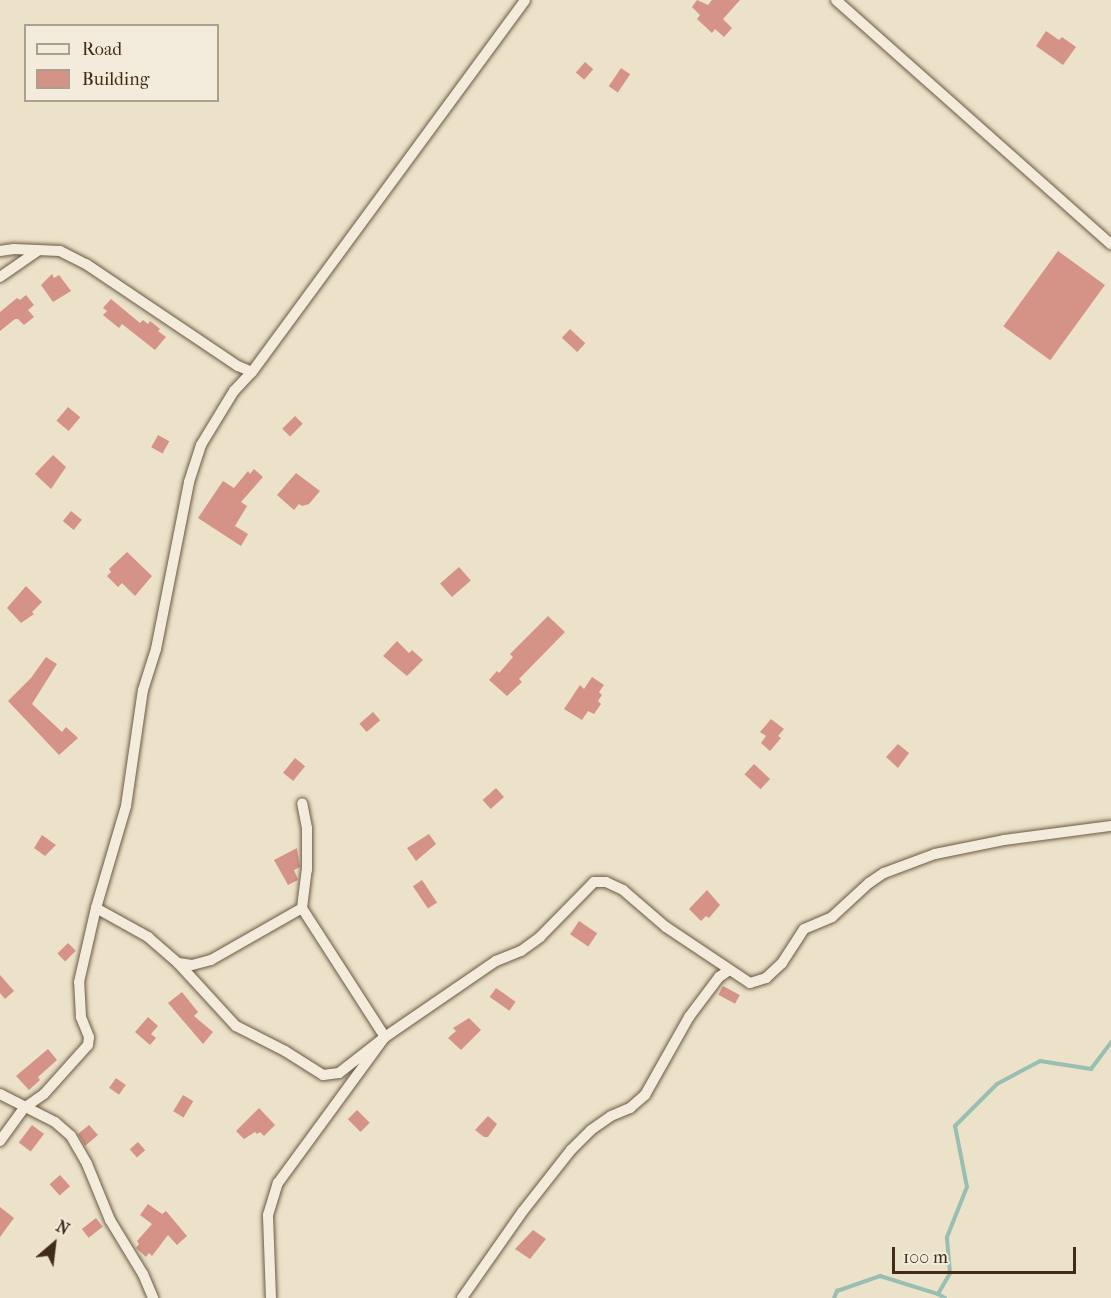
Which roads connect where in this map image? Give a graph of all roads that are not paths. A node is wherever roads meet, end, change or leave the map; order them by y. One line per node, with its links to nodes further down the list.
1 (525, 0): 7 (street)
2 (836, 0): 3 (street)
3 (1111, 244)
4 (39, 249): 5 (street); 6 (street); 7 (street)
5 (0, 251)
6 (0, 278)
7 (252, 372): 10 (street)
8 (302, 803): 11 (street)
9 (1111, 826): 13 (street)
10 (96, 908): 12 (street); 16 (street)
11 (302, 908): 12 (street); 14 (street)
12 (178, 963): 14 (street)
13 (728, 971): 14 (street); 20 (street)
14 (385, 1037): 19 (street)
15 (0, 1094): 16 (street)
16 (24, 1108): 17 (street); 18 (street)
17 (0, 1141)
18 (153, 1298)
19 (271, 1298)
20 (462, 1298)

